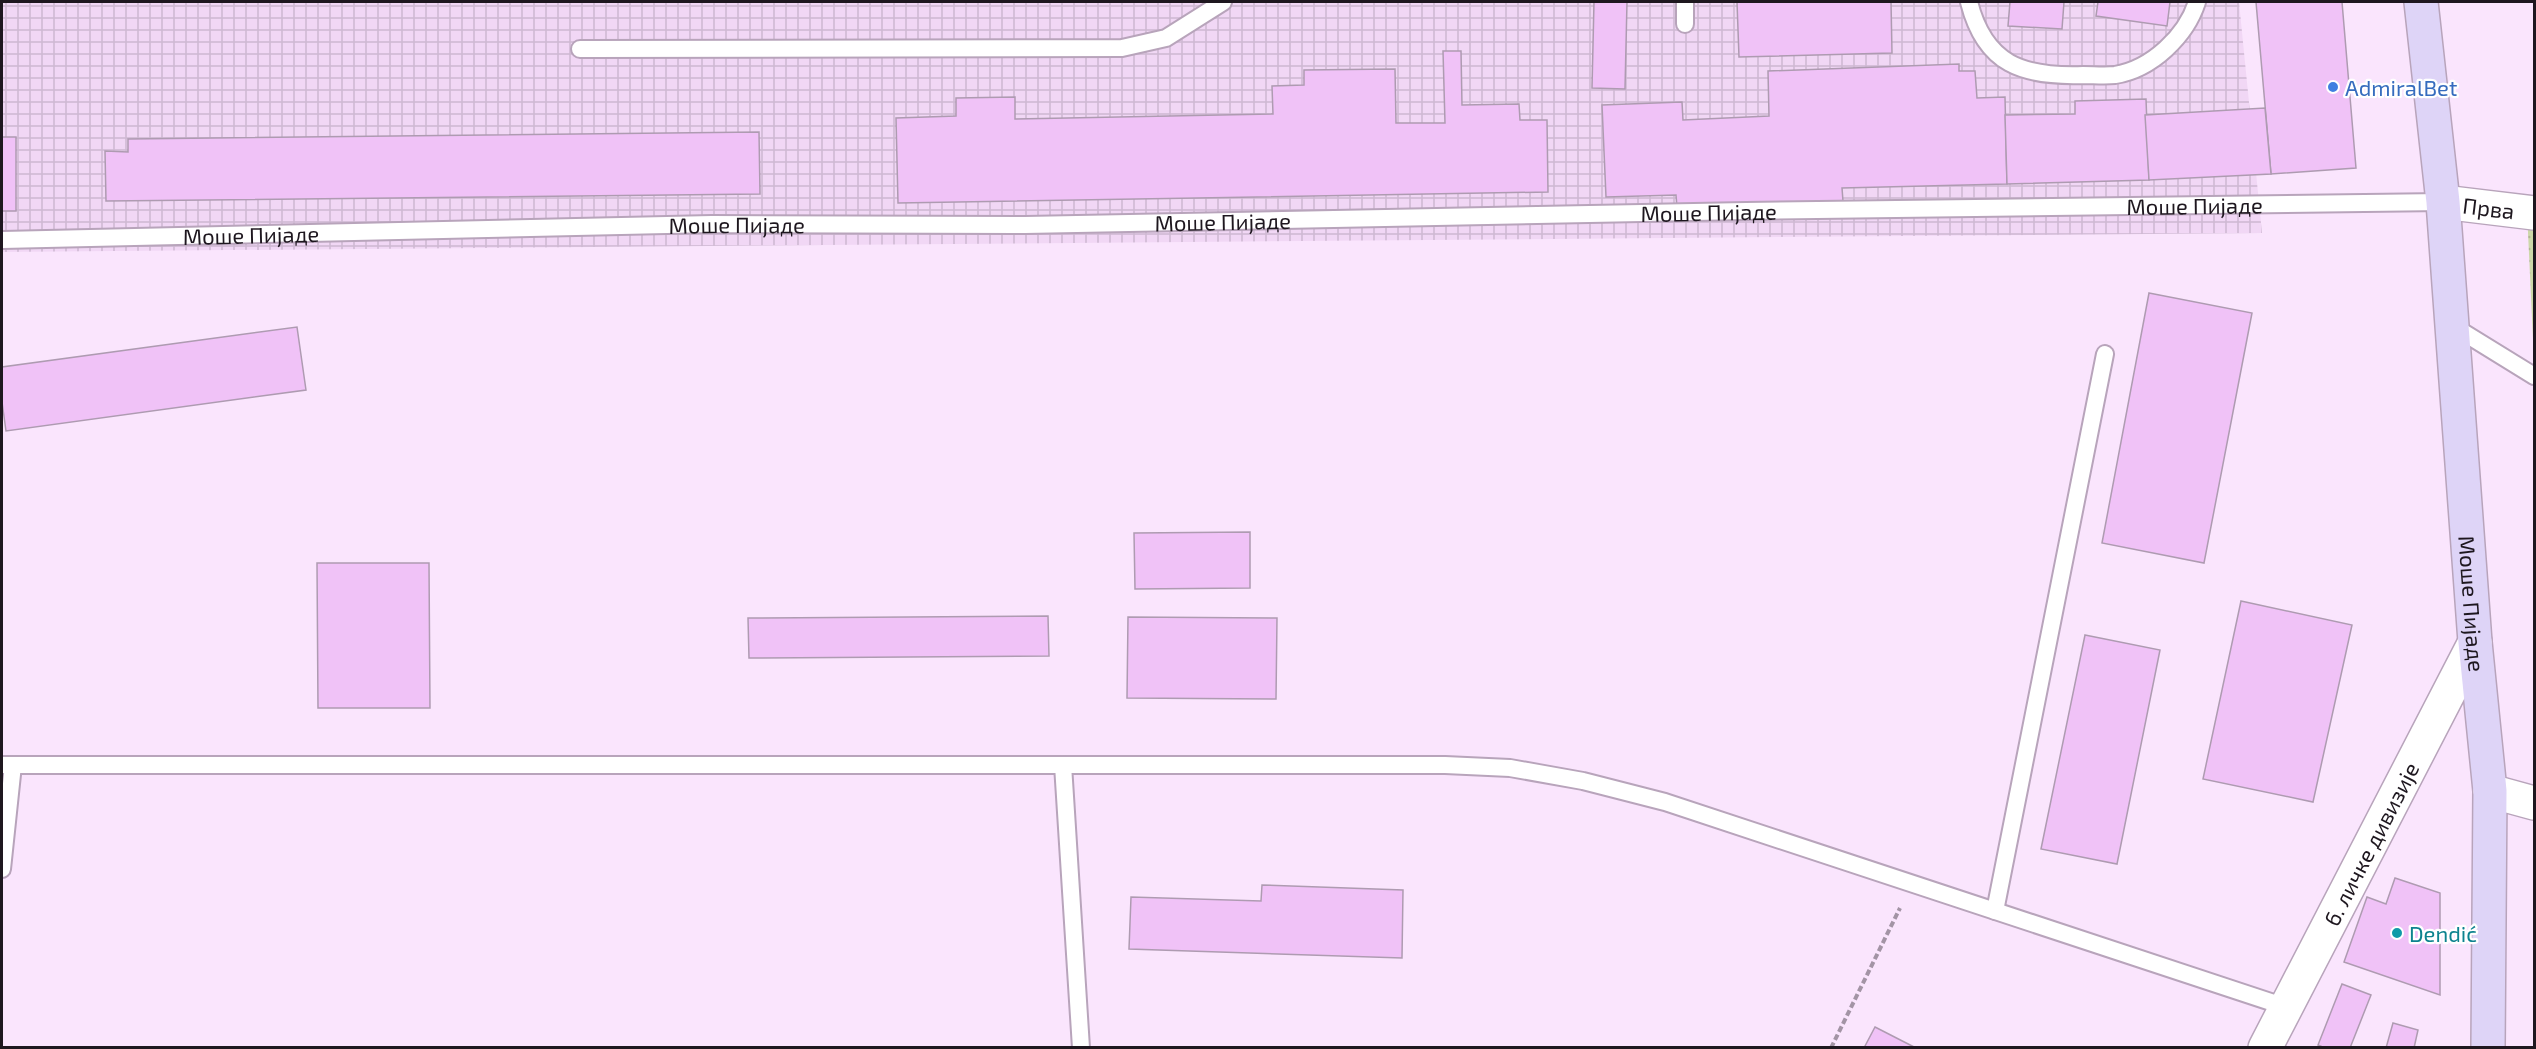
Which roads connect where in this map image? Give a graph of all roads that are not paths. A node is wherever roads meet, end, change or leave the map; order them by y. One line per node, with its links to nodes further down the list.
1 (1222, 2): 7 (lane)
2 (1685, 2): 6 (lane)
3 (1969, 2): 4 (lane)
4 (2197, 2)
5 (2421, 2): 8 (street, Моше Пијаде)
6 (1685, 24)
7 (580, 49)
8 (2443, 202): 9 (street, Прва); 10 (lane, Моше Пијаде); 11 (street, Моше Пијаде)
9 (2535, 213)
10 (2, 240)
11 (2453, 326): 13 (lane); 14 (street, Моше Пијаде)
12 (2104, 354): 20 (lane)
13 (2535, 376)
14 (2475, 642): 17 (street, Моше Пијаде); 21 (street, 6. личке дивизије)
15 (7, 765): 16 (lane); 19 (lane)
16 (1063, 765): 20 (lane); 22 (lane)
17 (2490, 791): 18 (street); 24 (street, Моше Пијаде)
18 (2535, 803)
19 (2, 869)
20 (1995, 911): 21 (lane)
21 (2286, 1007): 23 (street, 6. личке дивизије)
22 (1081, 1047)
23 (2265, 1047)
24 (2488, 1047)

